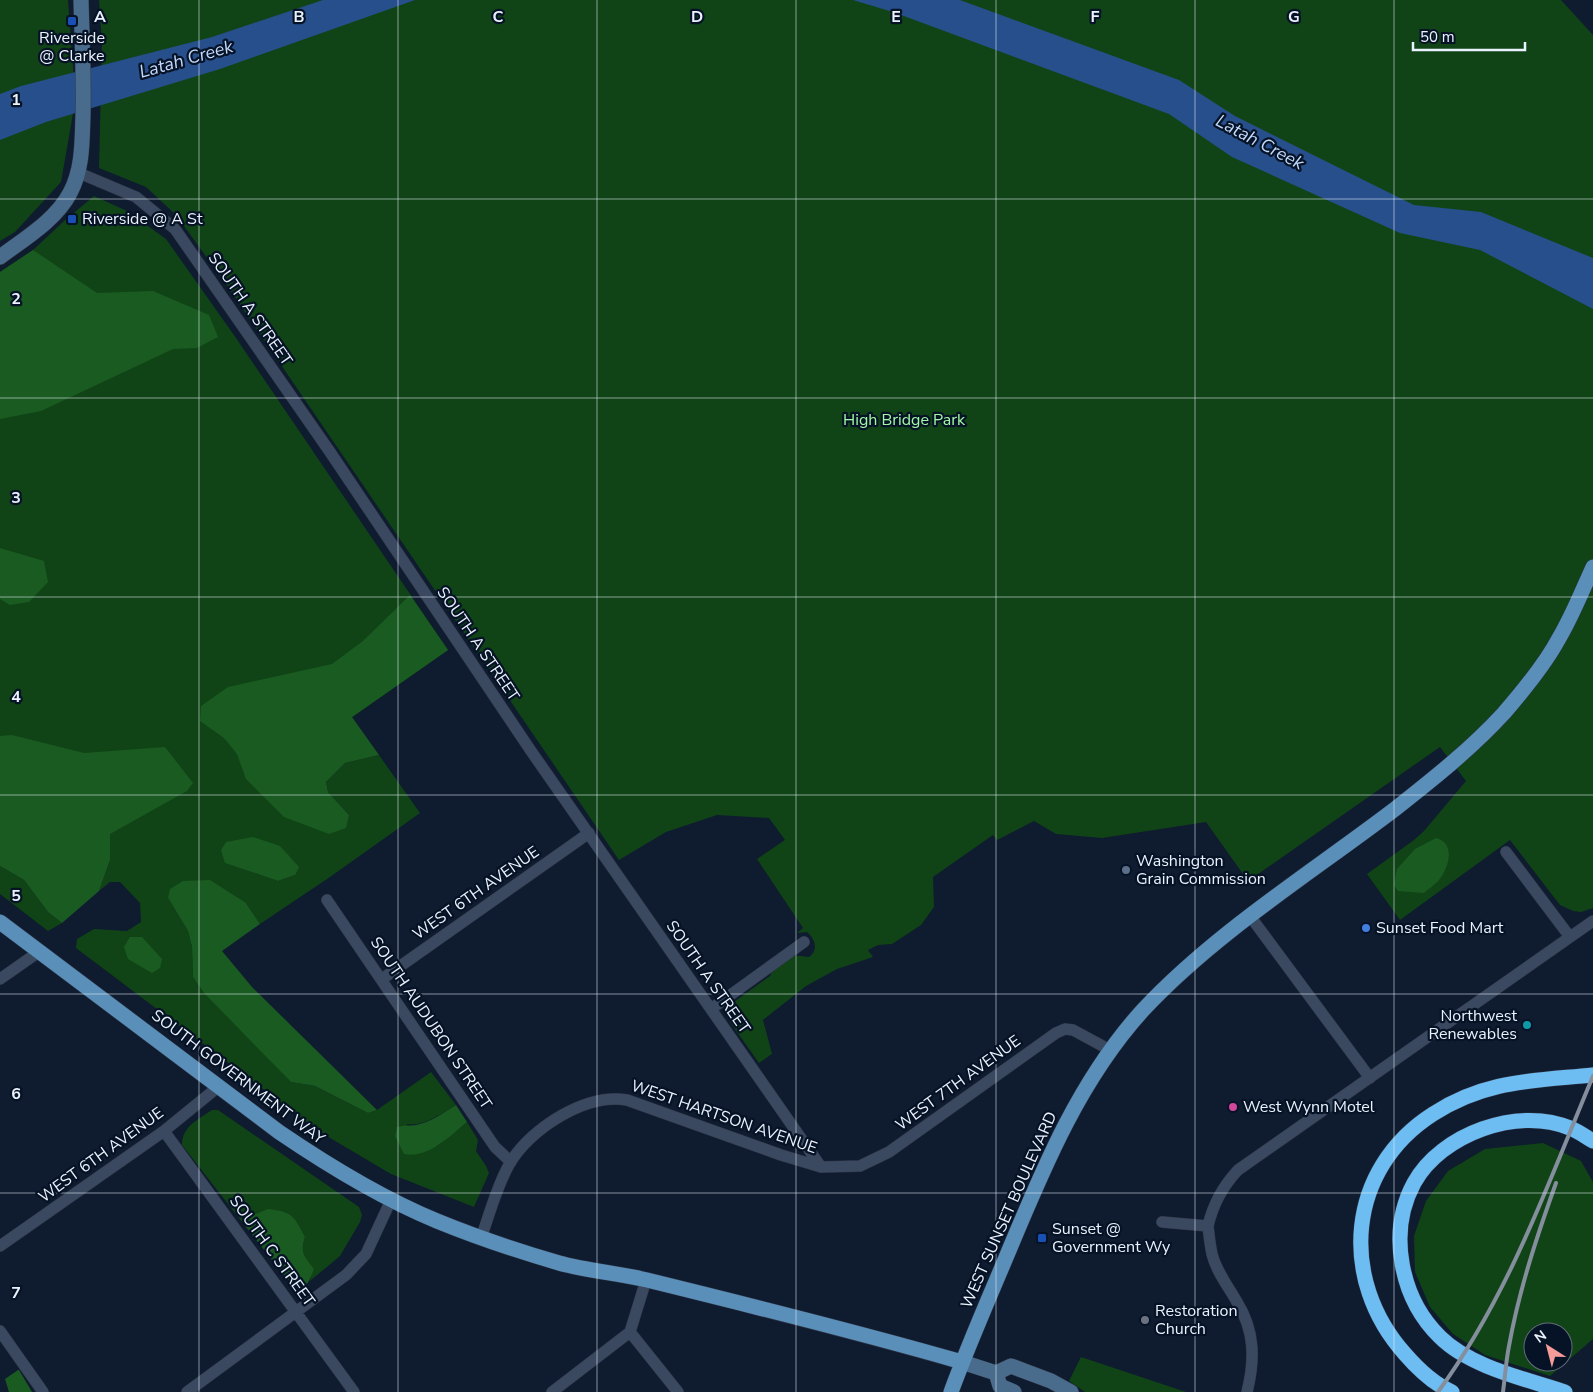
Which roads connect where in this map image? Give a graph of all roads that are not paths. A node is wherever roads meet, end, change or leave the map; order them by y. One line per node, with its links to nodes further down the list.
1 (81, 0): 2 (main road)
2 (79, 173): 3 (main road); 5 (street, SOUTH A STREET)
3 (0, 257)
4 (1593, 567): 8 (main road, WEST SUNSET BOULEVARD)
5 (589, 833): 15 (street, WEST 6TH AVENUE); 16 (street, SOUTH A STREET)
6 (1506, 852): 11 (street)
7 (327, 900): 15 (street, SOUTH AUDUBON STREET)
8 (1250, 916): 17 (main road, WEST SUNSET BOULEVARD); 19 (street)
9 (1593, 921): 11 (street)
10 (0, 922): 13 (main road, SOUTH GOVERNMENT WAY)
11 (1570, 937): 19 (street)
12 (804, 942): 16 (street)
13 (40, 951): 14 (street); 20 (main road, SOUTH GOVERNMENT WAY)
14 (0, 979)
15 (382, 979): 23 (street, SOUTH AUDUBON STREET)
16 (711, 1009): 24 (street, SOUTH A STREET)
17 (1110, 1050): 24 (street, WEST 7TH AVENUE); 34 (main road, WEST SUNSET BOULEVARD)
18 (1593, 1075): 45 (highway)
19 (1370, 1078): 27 (street)
20 (218, 1087): 21 (street, WEST 6TH AVENUE); 25 (main road, SOUTH GOVERNMENT WAY)
21 (164, 1131): 29 (street, WEST 6TH AVENUE); 31 (street, SOUTH C STREET)
22 (1593, 1141): 46 (highway)
23 (511, 1162): 24 (street, WEST HARTSON AVENUE); 28 (street, WEST HARTSON AVENUE)
24 (821, 1167)
25 (391, 1200): 28 (main road, SOUTH GOVERNMENT WAY); 31 (street)
26 (1162, 1222): 27 (street)
27 (1208, 1226): 44 (street)
28 (481, 1238): 30 (main road, SOUTH GOVERNMENT WAY)
29 (0, 1246)
30 (646, 1280): 33 (street); 34 (main road, SOUTH GOVERNMENT WAY)
31 (296, 1312): 37 (street); 38 (street, SOUTH C STREET)
32 (0, 1331): 36 (street)
33 (630, 1332): 39 (street); 40 (street)
34 (962, 1362): 35 (main road); 41 (main road, WEST SUNSET BOULEVARD)
35 (996, 1373): 42 (main road); 43 (main road)
36 (44, 1392)
37 (187, 1392)
38 (354, 1392)
39 (552, 1392)
40 (678, 1392)
41 (951, 1392)
42 (1014, 1392)
43 (1071, 1392)
44 (1247, 1392)
45 (1452, 1392)
46 (1565, 1392)

